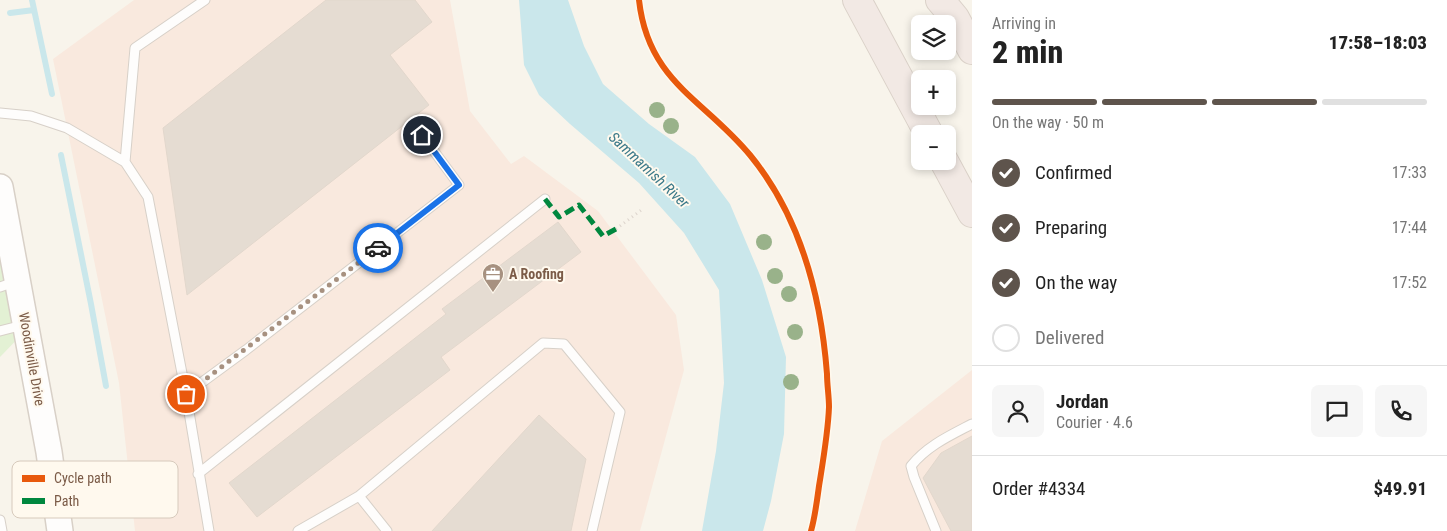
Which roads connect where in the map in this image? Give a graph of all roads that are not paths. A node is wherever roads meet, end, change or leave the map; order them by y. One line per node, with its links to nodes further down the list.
1 (205, 0): 8 (lane)
2 (857, 0): 6 (highway)
3 (949, 6): 4 (highway)
4 (972, 50)
5 (0, 114): 8 (lane)
6 (924, 125)
7 (422, 135): 16 (lane)
8 (125, 162): 16 (lane)
9 (949, 170): 12 (highway)
10 (0, 187): 13 (main road, Woodinville Drive)
11 (545, 199): 19 (lane)
12 (972, 213)
13 (8, 284): 14 (main road, Woodinville Drive)
14 (26, 325): 15 (lane); 18 (main road, Woodinville Drive)
15 (0, 331)
16 (186, 394): 19 (lane)
17 (972, 424): 29 (lane)
18 (50, 461)
19 (198, 474): 25 (lane)
20 (359, 496): 26 (lane); 27 (lane); 28 (lane)
21 (58, 518): 24 (main road, Woodinville Drive)
22 (0, 520): 23 (lane)
23 (2, 531)
24 (60, 531)
25 (210, 531)
26 (298, 531)
27 (388, 531)
28 (592, 531)
29 (936, 531)

